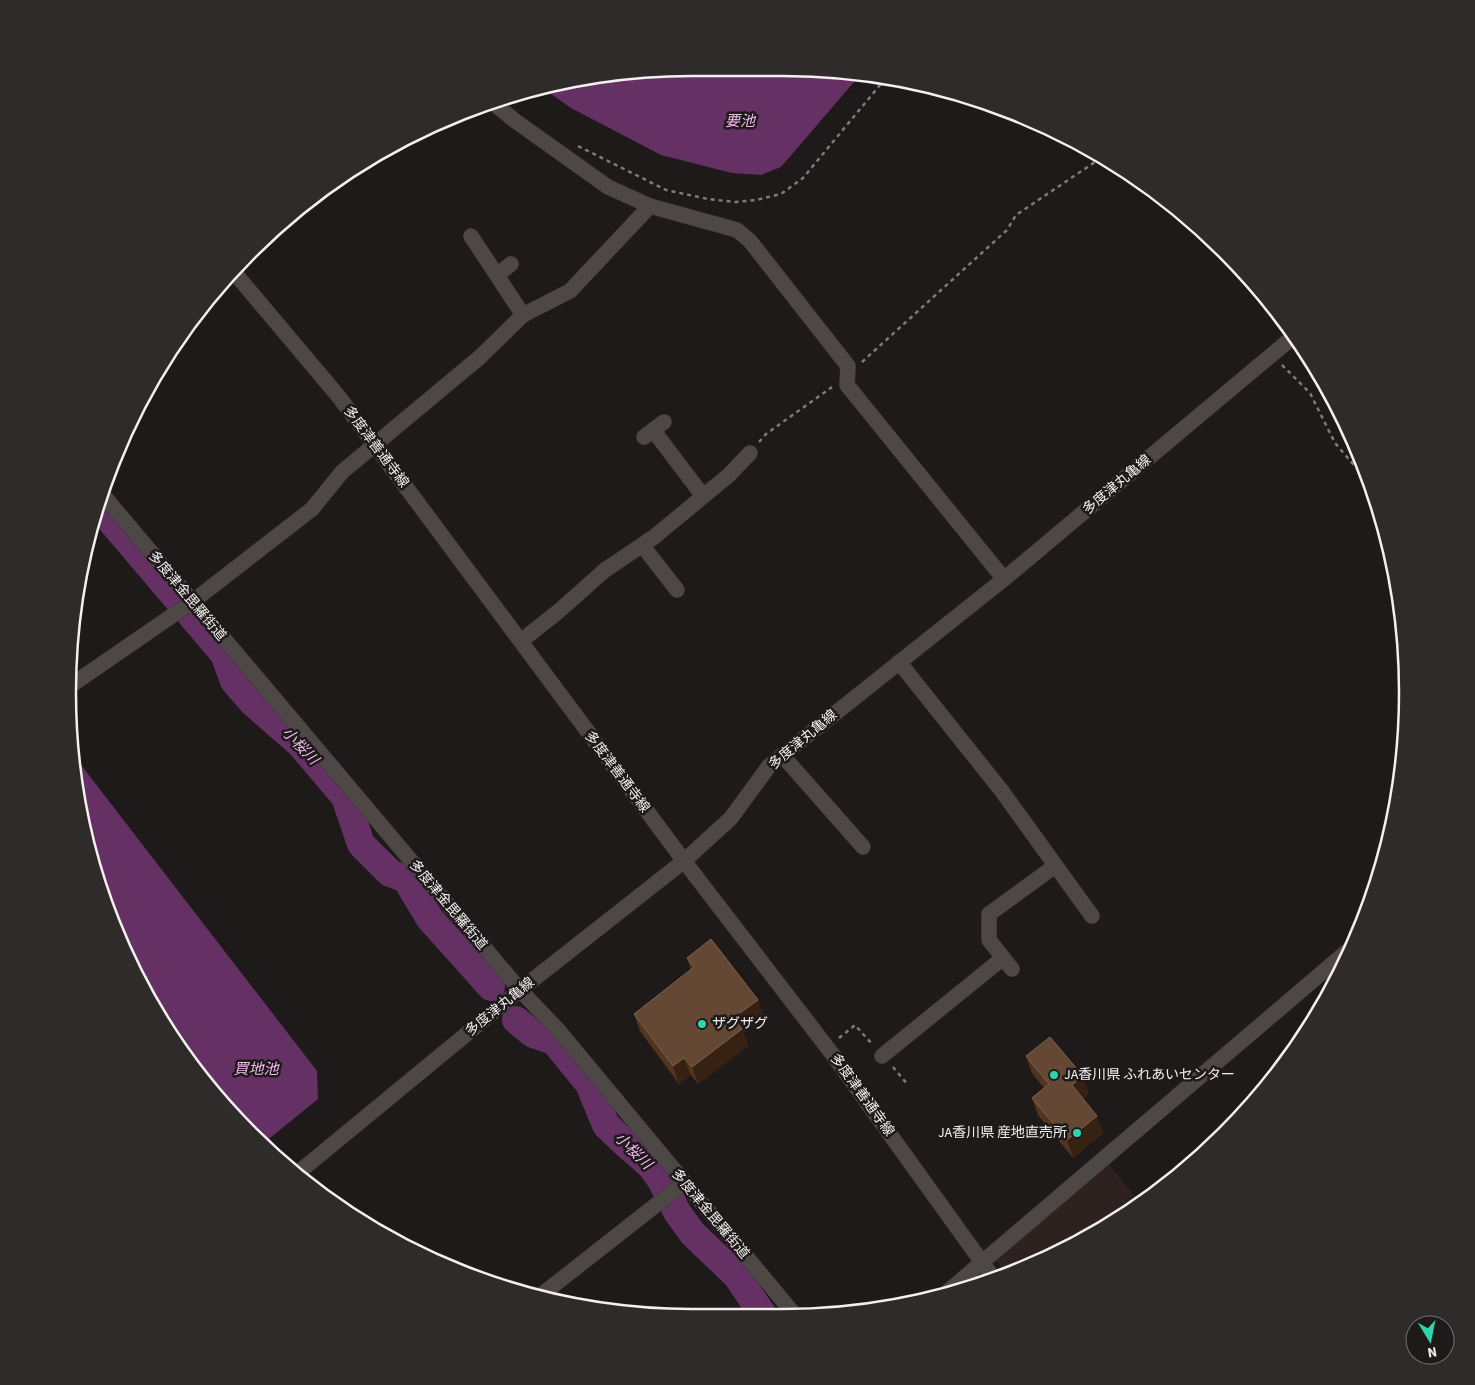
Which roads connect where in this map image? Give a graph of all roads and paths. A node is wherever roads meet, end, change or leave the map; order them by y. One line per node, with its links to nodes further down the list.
1 (880, 85): 5 (path)
2 (518, 101): 4 (path)
3 (499, 107): 7 (street)
4 (525, 108)
5 (575, 144)
6 (1095, 162): 15 (path)
7 (650, 206): 12 (street); 15 (street)
8 (471, 236): 10 (street)
9 (511, 264): 10 (street)
10 (496, 275): 12 (street)
11 (238, 277): 17 (street, 多度津善通寺線)
12 (523, 315): 17 (street)
13 (1288, 341): 14 (street, 多度津丸亀線)
14 (1273, 355): 19 (path); 23 (street, 多度津丸亀線)
15 (848, 371): 18 (path); 23 (street)
16 (654, 429): 20 (street)
17 (375, 444): 25 (street); 26 (street, 多度津善通寺線)
18 (750, 453): 20 (street)
19 (1356, 466)
20 (703, 496): 22 (street)
21 (107, 499): 25 (street, 多度津金毘羅街道)
22 (642, 545): 24 (street); 26 (street)
23 (1004, 579): 27 (street, 多度津丸亀線)
24 (677, 590)
25 (192, 602): 28 (street); 35 (street, 多度津金毘羅街道)
26 (520, 641): 31 (street, 多度津善通寺線)
27 (899, 662): 29 (street, 多度津丸亀線); 32 (street)
28 (77, 682)
29 (782, 755): 30 (street); 31 (street, 多度津丸亀線)
30 (863, 847)
31 (684, 862): 35 (street, 多度津丸亀線); 39 (street, 多度津善通寺線)
32 (1055, 866): 33 (street); 36 (street)
33 (1092, 916)
34 (1338, 959): 39 (street)
35 (520, 990): 37 (street, 多度津丸亀線); 38 (street, 多度津金毘羅街道)
36 (882, 1056)
37 (303, 1170)
38 (680, 1186): 42 (street); 43 (street, 多度津金毘羅街道)
39 (981, 1263): 40 (street, 多度津善通寺線); 41 (street)
40 (989, 1273)
41 (957, 1283)
42 (546, 1291)
43 (789, 1309)

